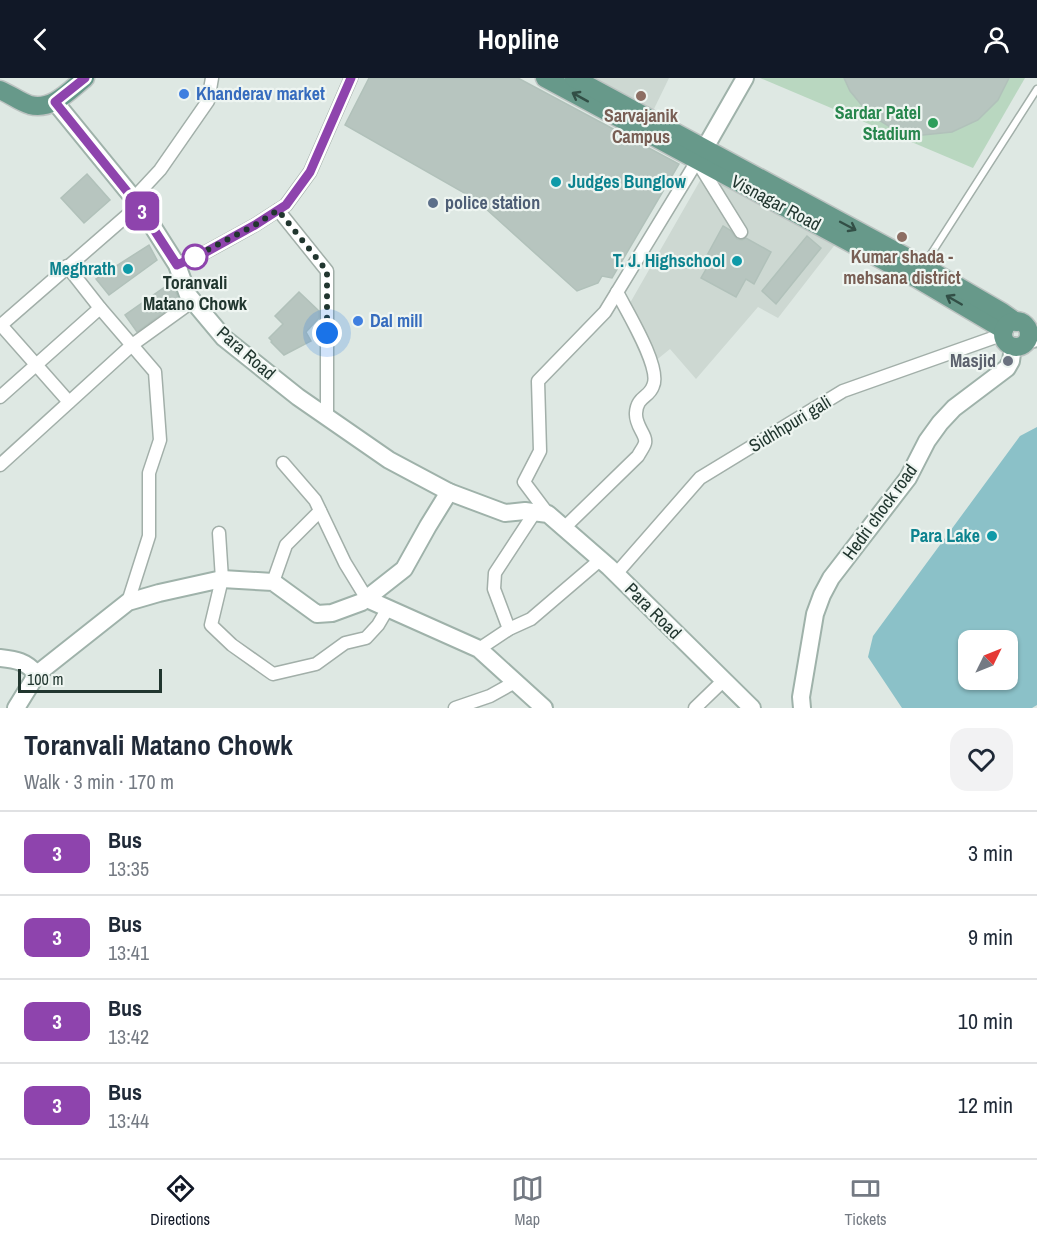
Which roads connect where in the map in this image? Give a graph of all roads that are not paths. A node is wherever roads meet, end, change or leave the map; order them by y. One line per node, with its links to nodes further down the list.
1 (85, 78): 9 (main road)
2 (213, 78): 11 (street)
3 (351, 78): 12 (street)
4 (545, 78): 10 (main road, Visnagar Road, one-way to 4)
5 (574, 78): 10 (main road, Visnagar Road)
6 (745, 78): 10 (street)
7 (1037, 89): 16 (lane)
8 (0, 90): 9 (main road)
9 (55, 102): 11 (street, Para Road)
10 (701, 154): 13 (street); 16 (main road, Visnagar Road); 17 (street)
11 (136, 202): 14 (street, Para Road); 15 (street)
12 (278, 210): 14 (street); 26 (street)
13 (741, 232)
14 (177, 265): 18 (street, Para Road)
15 (67, 266): 19 (street); 20 (street)
16 (920, 272): 21 (main road, Visnagar Road)
17 (617, 292): 31 (street); 32 (street)
18 (193, 300): 22 (street); 26 (street, Para Road)
19 (100, 308): 22 (street); 23 (street)
20 (0, 325): 23 (street)
21 (1021, 335): 35 (street, Sidhhpuri gali); 52 (street, Hedri chock road); 53 (street, Hedri chock road)
22 (132, 345): 25 (street); 39 (street)
23 (35, 364): 24 (street); 25 (street)
24 (0, 397)
25 (69, 402): 28 (street)
26 (327, 417): 29 (street, Para Road)
27 (284, 463): 30 (street)
28 (0, 465)
29 (449, 492): 31 (street, Para Road); 38 (street)
30 (320, 511): 37 (street); 38 (street)
31 (542, 513): 32 (street, Para Road); 41 (street)
32 (564, 528): 34 (street, Para Road)
33 (219, 533): 36 (street)
34 (600, 560): 35 (street, Para Road); 41 (street)
35 (616, 574): 45 (street, Para Road)
36 (222, 579): 37 (street); 39 (street); 40 (street)
37 (273, 582): 38 (street)
38 (367, 599): 40 (street)
39 (128, 602): 44 (street)
40 (388, 608): 42 (street)
41 (508, 629): 42 (street)
42 (479, 649): 46 (street)
43 (0, 658): 44 (street)
44 (37, 674): 47 (street)
45 (724, 680): 50 (street); 51 (street, Para Road)
46 (515, 682): 48 (street); 49 (street)
47 (20, 706)
48 (455, 708)
49 (544, 708)
50 (695, 708)
51 (752, 708)
52 (802, 708)
53 (813, 708)

